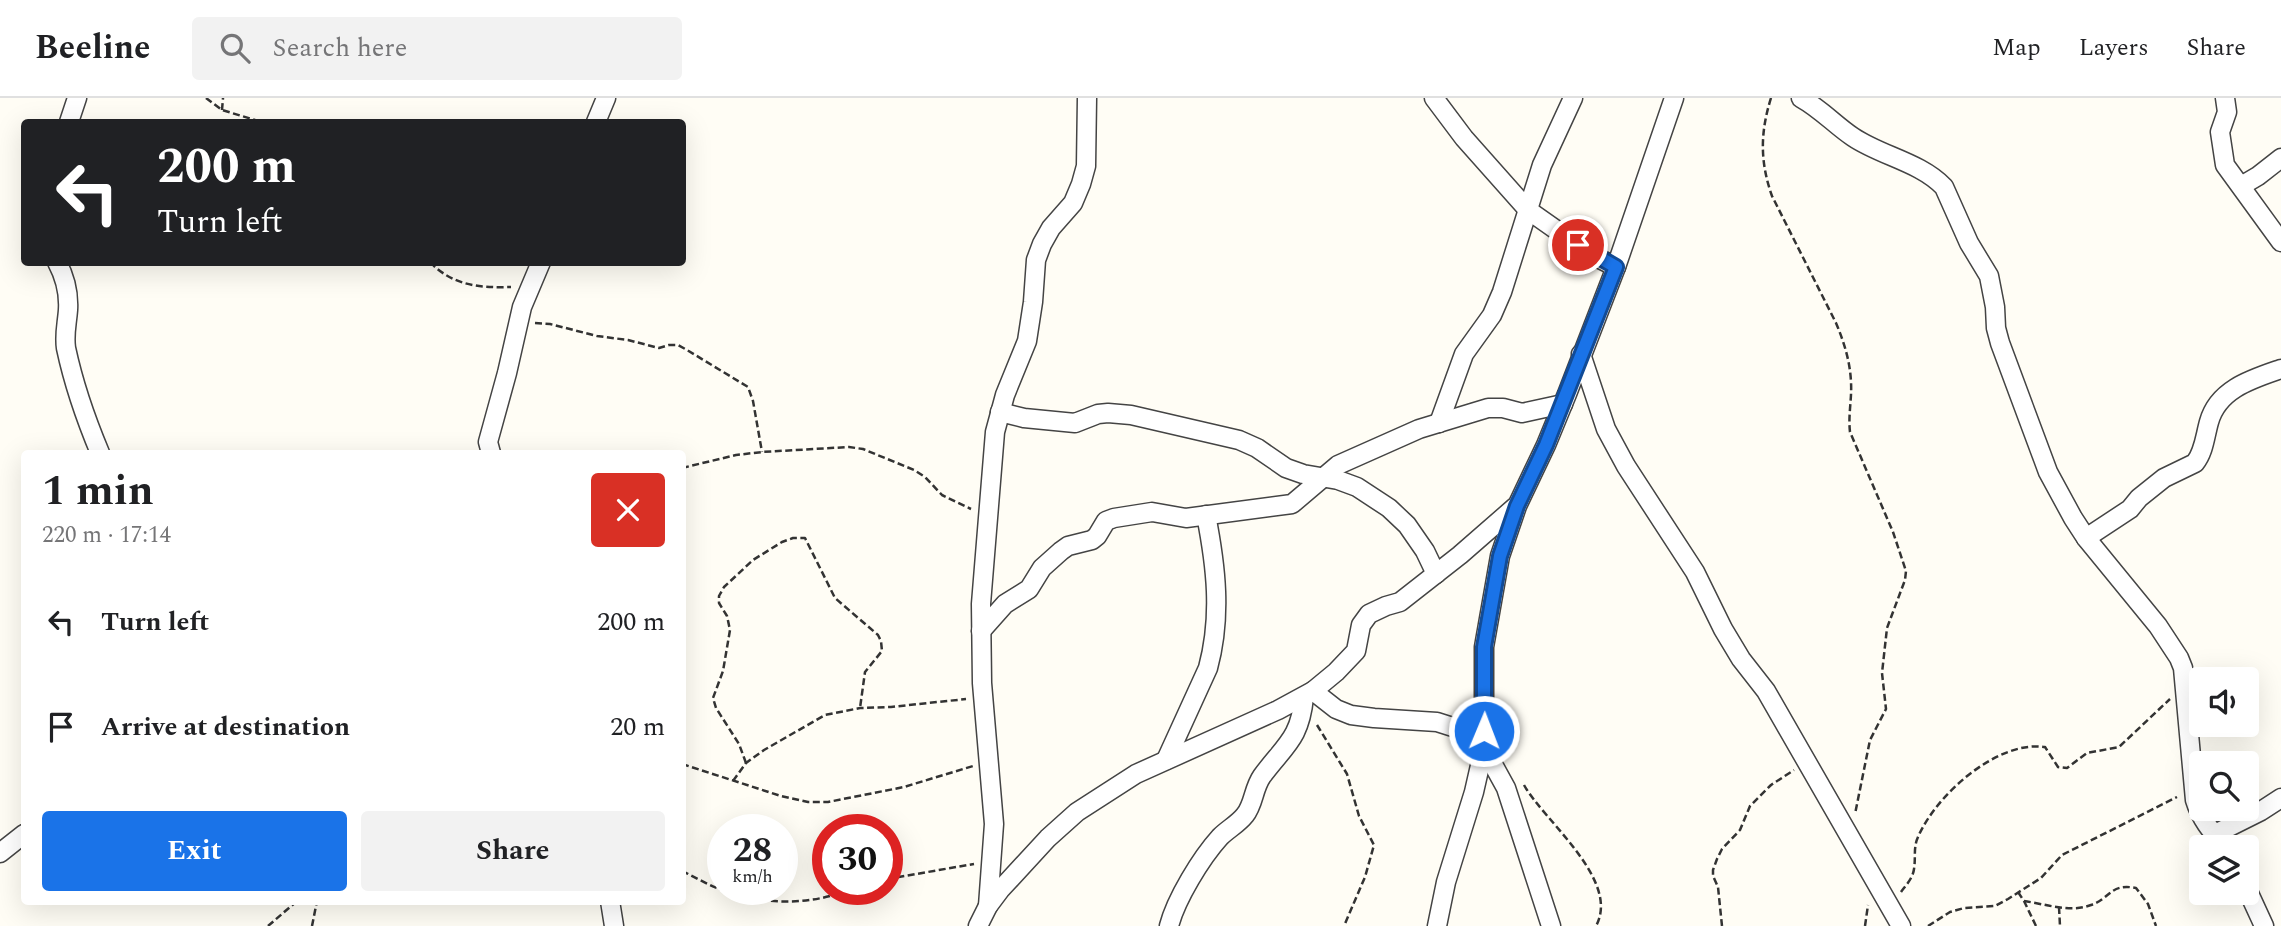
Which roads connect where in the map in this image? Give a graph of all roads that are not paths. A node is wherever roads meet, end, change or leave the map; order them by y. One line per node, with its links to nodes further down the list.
1 (77, 98): 9 (street)
2 (606, 98): 10 (street)
3 (1087, 98): 21 (street)
4 (1434, 98): 13 (street)
5 (1573, 98): 13 (street)
6 (1674, 98): 17 (street)
7 (1801, 98): 28 (street)
8 (2225, 98): 12 (street)
9 (70, 119)
10 (597, 119)
11 (2281, 158): 12 (street)
12 (2241, 186): 14 (street)
13 (1528, 210): 17 (street); 22 (street)
14 (2281, 242)
15 (59, 266): 23 (street)
16 (539, 266): 24 (street)
17 (1616, 267): 18 (street)
18 (1581, 354): 20 (street); 47 (street)
19 (2281, 369): 28 (street)
20 (1563, 404): 22 (street); 26 (street)
21 (1000, 412): 25 (street); 30 (street)
22 (1439, 423): 25 (street)
23 (99, 450)
24 (490, 450)
25 (1321, 478): 27 (street); 29 (street)
26 (1517, 506): 29 (street); 32 (street)
27 (1206, 515): 30 (street); 33 (street)
28 (2086, 538): 35 (street)
29 (1436, 574): 31 (street)
30 (981, 631): 41 (street)
31 (1307, 698): 32 (street); 33 (street); 44 (street)
32 (1484, 748): 45 (street); 46 (street)
33 (1166, 760): 41 (street)
34 (2281, 798): 36 (street)
35 (2216, 835)
36 (2228, 835)
37 (21, 836): 38 (street)
38 (0, 853)
39 (611, 905): 42 (street)
40 (2254, 905): 48 (street)
41 (988, 906): 43 (street)
42 (614, 926)
43 (978, 926)
44 (1169, 926)
45 (1437, 926)
46 (1551, 926)
47 (1901, 926)
48 (2264, 926)

